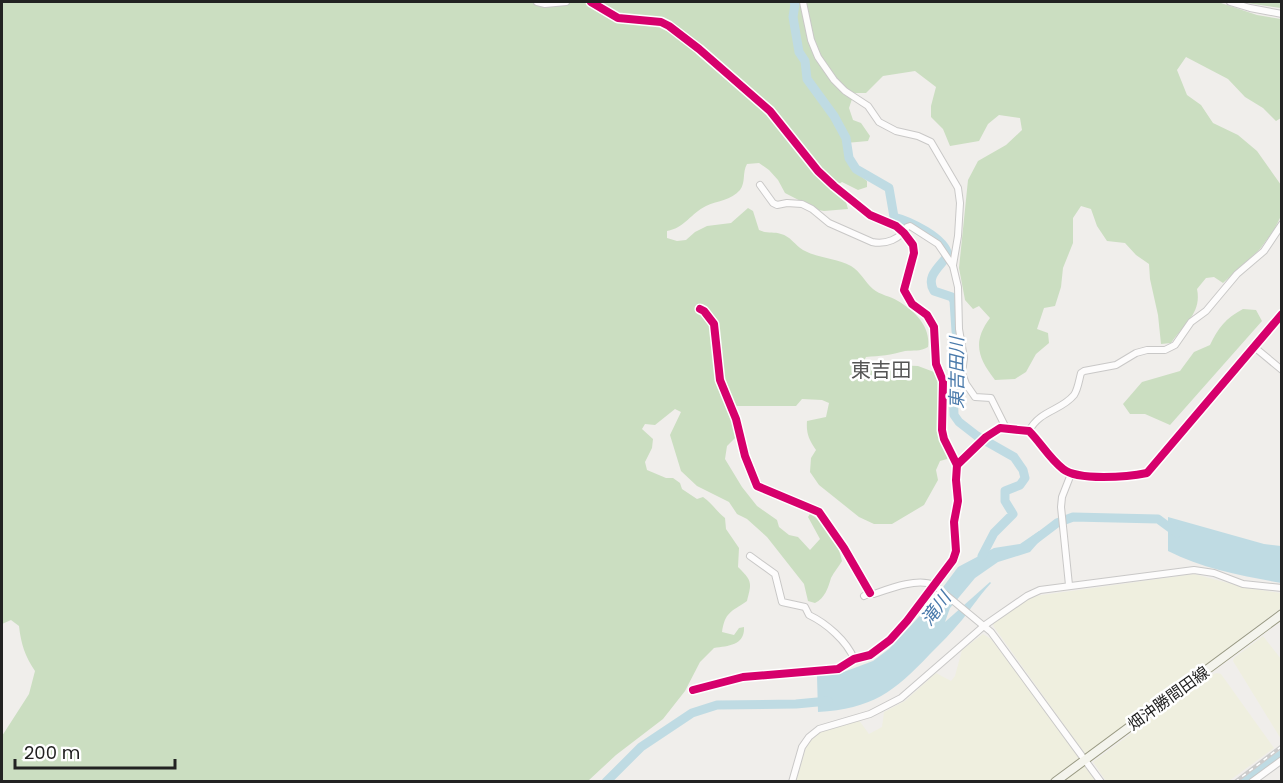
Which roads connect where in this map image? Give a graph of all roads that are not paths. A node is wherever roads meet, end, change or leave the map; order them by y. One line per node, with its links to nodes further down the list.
1 (537, 2): 2 (street)
2 (566, 2)
3 (591, 2): 9 (street)
4 (803, 2): 10 (street)
5 (1230, 2): 6 (street)
6 (1281, 14)
7 (760, 185): 9 (street)
8 (1281, 224): 16 (street)
9 (904, 232): 10 (street); 17 (street)
10 (953, 266): 15 (street)
11 (700, 309): 20 (street)
12 (1281, 314): 13 (street)
13 (1253, 346): 14 (street); 18 (street)
14 (1281, 370)
15 (1006, 428): 16 (street); 17 (street)
16 (1029, 431): 18 (street)
17 (957, 465): 20 (street)
18 (1071, 474): 21 (street)
19 (750, 556): 25 (street)
20 (934, 585): 24 (street); 25 (street)
21 (1069, 585): 22 (street); 24 (street)
22 (1281, 588)
23 (1281, 614): 27 (main road, 畑沖勝間田線)
24 (985, 626): 27 (street); 29 (street)
25 (854, 659): 26 (street)
26 (693, 690)
27 (1085, 759): 30 (main road, 畑沖勝間田線); 31 (street)
28 (1281, 760): 32 (street)
29 (792, 782)
30 (1055, 782)
31 (1101, 782)
32 (1252, 782)

